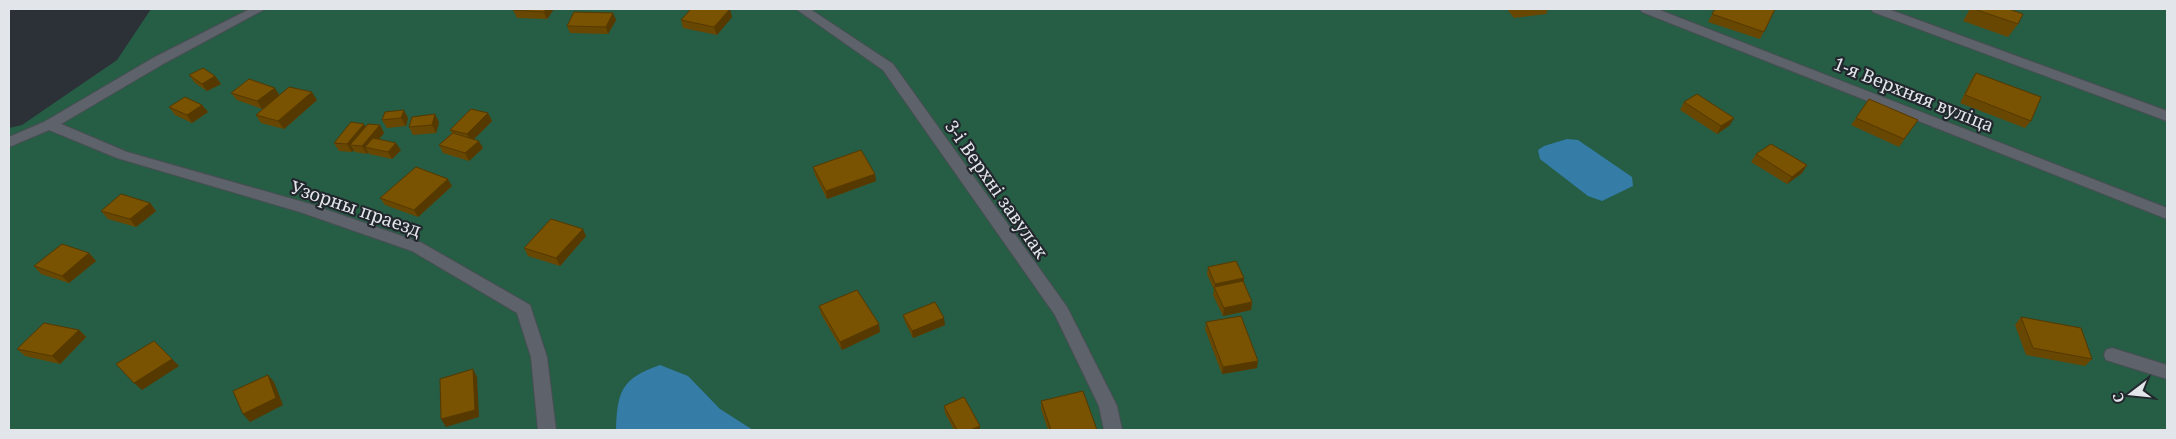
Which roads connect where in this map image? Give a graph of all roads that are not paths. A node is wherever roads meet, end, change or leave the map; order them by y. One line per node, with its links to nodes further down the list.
1 (259, 9): 6 (street)
2 (802, 9): 12 (street, 3-і Верхні завулак)
3 (1646, 9): 8 (street, 1-я Верхняя вуліца)
4 (1876, 9): 5 (street)
5 (2167, 116)
6 (49, 125): 7 (street); 11 (street, Узорны праезд)
7 (9, 142)
8 (2167, 214)
9 (2112, 355): 10 (street)
10 (2167, 372)
11 (547, 430)
12 (1113, 430)

